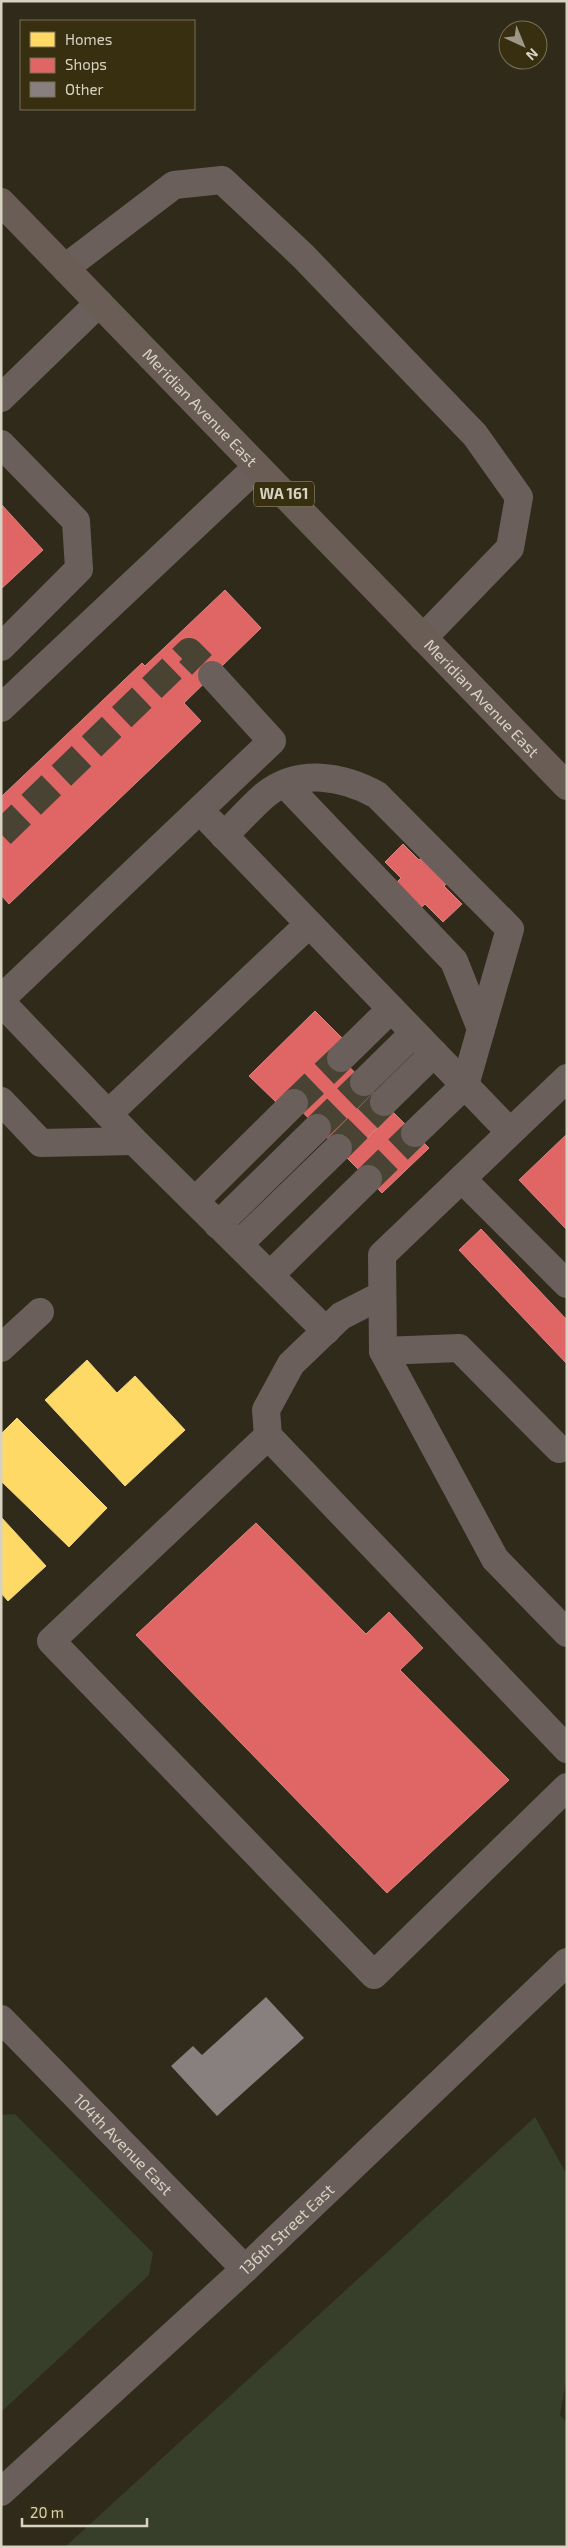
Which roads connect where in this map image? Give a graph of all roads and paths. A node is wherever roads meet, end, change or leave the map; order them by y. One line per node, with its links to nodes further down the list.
1 (1, 202): 2 (main road, Meridian Avenue East / WA 161)
2 (64, 268): 3 (main road, Meridian Avenue East / WA 161); 7 (street)
3 (99, 303): 4 (street); 6 (main road, Meridian Avenue East / WA 161)
4 (1, 398)
5 (1, 444): 8 (street)
6 (257, 466): 7 (main road, Meridian Avenue East / WA 161); 10 (street)
7 (423, 638): 12 (main road, Meridian Avenue East / WA 161)
8 (1, 646)
9 (212, 675): 13 (street)
10 (1, 708)
11 (285, 784): 14 (street); 18 (street); 18 (street)
12 (567, 786)
13 (199, 810): 14 (street); 16 (street)
14 (224, 836): 15 (street)
15 (309, 924): 17 (street); 28 (street)
16 (1, 1001): 28 (street)
17 (391, 1008): 19 (street); 21 (street)
18 (481, 1029): 23 (street)
19 (414, 1033): 20 (street); 22 (street)
20 (434, 1053): 23 (street); 26 (street)
21 (340, 1058)
22 (364, 1082)
23 (465, 1085): 30 (street); 31 (street)
24 (564, 1085): 30 (street)
25 (1, 1101): 32 (street)
26 (384, 1102)
27 (294, 1103): 36 (street)
28 (108, 1114): 32 (street)
29 (317, 1128): 37 (street)
30 (510, 1132): 35 (street)
31 (414, 1134)
32 (134, 1141): 36 (street)
33 (338, 1148): 38 (street)
34 (368, 1179): 39 (street)
35 (462, 1179): 40 (street); 41 (street)
36 (195, 1201): 37 (street)
37 (218, 1225): 38 (street)
38 (240, 1244): 39 (street)
39 (270, 1275): 43 (street)
40 (567, 1284)
41 (382, 1295): 43 (street); 45 (street)
42 (40, 1312): 44 (street)
43 (326, 1331): 46 (street)
44 (1, 1348)
45 (382, 1351): 47 (street); 48 (street)
46 (268, 1436): 49 (street); 50 (street)
47 (564, 1450)
48 (567, 1633)
49 (567, 1749)
50 (567, 1786)
51 (567, 1962): 53 (street, 136th Street East)
52 (1, 2019): 53 (street, 104th Avenue East)
53 (245, 2269): 54 (street, 136th Street East)
54 (1, 2492)

